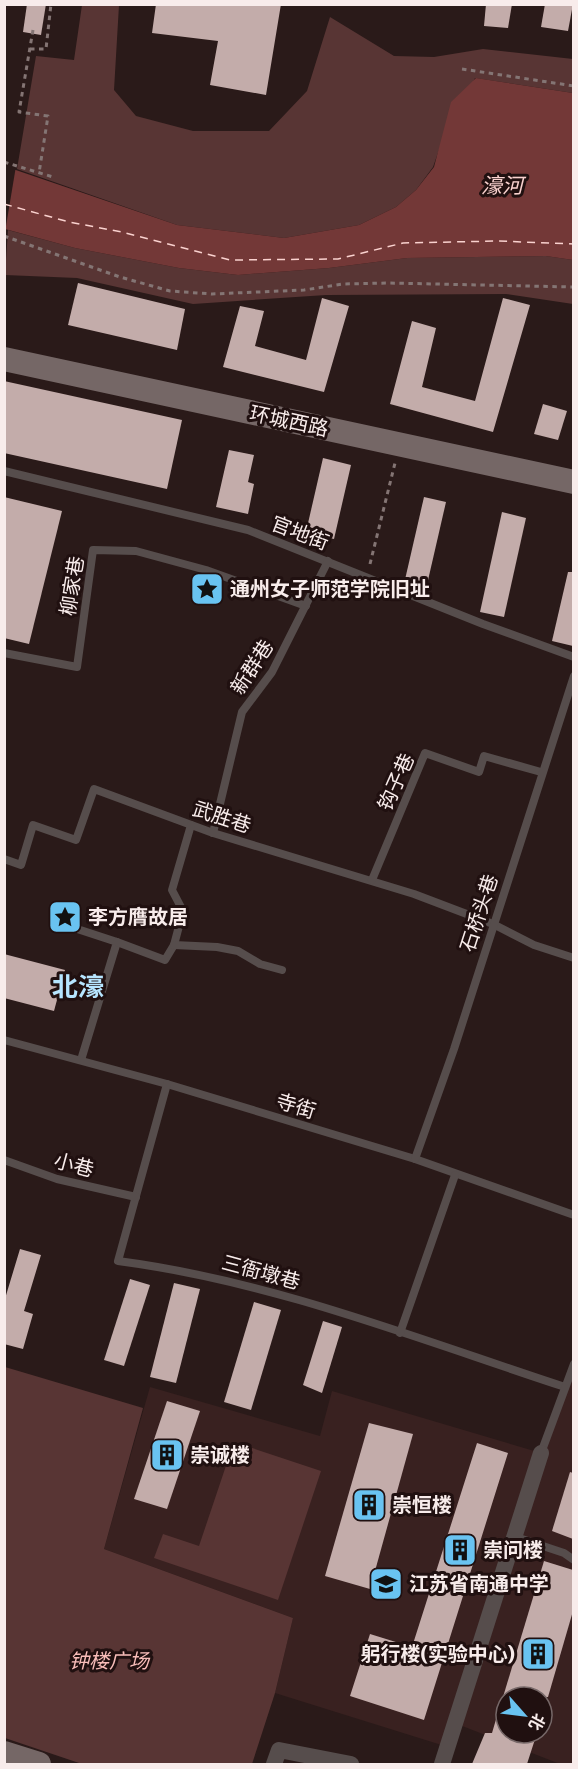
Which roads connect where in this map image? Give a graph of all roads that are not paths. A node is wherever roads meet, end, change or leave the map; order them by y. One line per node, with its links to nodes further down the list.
1 (4, 359): 3 (street, 环城西路)
2 (4, 471): 4 (lane, 官地街)
3 (573, 482)
4 (328, 561): 5 (lane, 新群巷); 7 (lane, 官地街)
5 (306, 606): 6 (lane, 柳家巷); 11 (lane, 新群巷)
6 (4, 653)
7 (573, 657)
8 (573, 676): 9 (lane, 石桥头巷)
9 (541, 772): 13 (lane, 钩子巷); 15 (lane, 石桥头巷)
10 (191, 825): 11 (lane, 武胜巷); 12 (lane, 武胜巷); 17 (lane)
11 (213, 833): 13 (lane, 武胜巷)
12 (4, 859)
13 (372, 880): 15 (lane, 武胜巷)
14 (62, 924): 16 (lane)
15 (493, 924): 18 (lane, 武胜巷); 23 (lane, 石桥头巷)
16 (117, 942): 17 (lane); 21 (lane)
17 (174, 945): 19 (lane)
18 (573, 958)
19 (282, 970)
20 (4, 1040): 21 (lane, 寺街)
21 (81, 1060): 22 (lane, 寺街)
22 (167, 1084): 23 (lane, 寺街); 26 (lane, 三衙墩巷)
23 (415, 1159): 25 (lane, 寺街)
24 (4, 1160): 26 (lane, 小巷)
25 (455, 1175): 27 (lane, 寺街); 28 (lane)
26 (136, 1197): 28 (lane, 三衙墩巷)
27 (573, 1215)
28 (400, 1333): 30 (lane, 三衙墩巷)
29 (573, 1364): 30 (lane)
30 (565, 1387): 31 (lane)
31 (541, 1453): 32 (street)
32 (516, 1538): 33 (lane); 38 (street)
33 (573, 1560)
34 (4, 1753): 35 (street)
35 (39, 1764)
36 (274, 1764): 37 (street)
37 (351, 1764)
38 (442, 1764)

